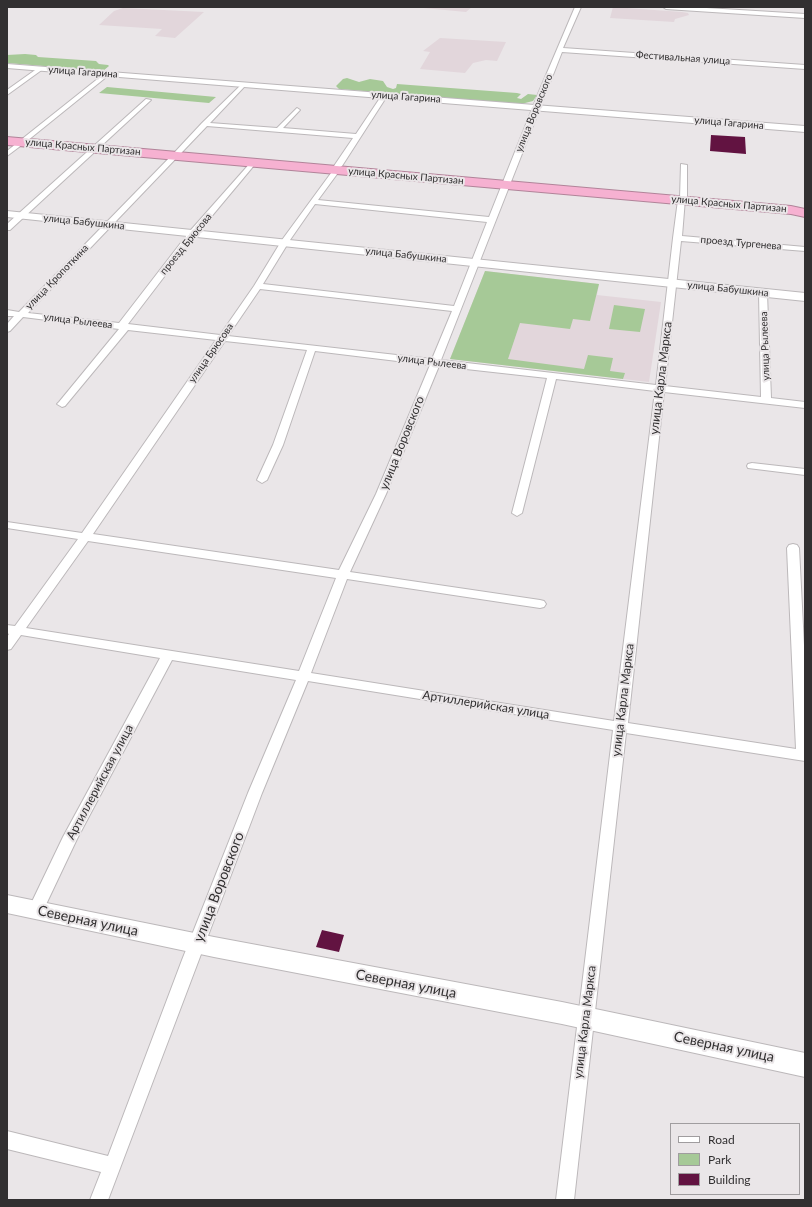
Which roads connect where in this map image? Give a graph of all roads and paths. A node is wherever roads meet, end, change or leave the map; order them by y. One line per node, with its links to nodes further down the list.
1 (578, 7): 4 (street, улица Воровского)
2 (666, 7): 3 (street)
3 (805, 16)
4 (561, 50): 6 (street, Фестивальная улица); 13 (street, улица Воровского)
5 (7, 66): 7 (street, улица Гагарина)
6 (805, 67)
7 (40, 69): 8 (street, улица Гагарина); 10 (street)
8 (107, 74): 9 (street, улица Гагарина); 20 (street)
9 (243, 84): 11 (street, улица Гагарина); 15 (street, улица Кропоткина)
10 (7, 93)
11 (384, 96): 13 (street, улица Гагарина); 18 (street, улица Брюсова)
12 (148, 100): 21 (street)
13 (537, 108): 16 (street, улица Гагарина); 27 (street, улица Воровского)
14 (297, 110): 17 (street)
15 (204, 124): 17 (street); 23 (street, улица Кропоткина)
16 (805, 129)
17 (278, 130): 18 (street)
18 (357, 136): 26 (street, улица Брюсова)
19 (7, 139): 20 (highway, улица Красных Партизан)
20 (23, 141): 21 (highway, улица Красных Партизан); 22 (street)
21 (96, 147): 23 (highway, улица Красных Партизан); 33 (street)
22 (7, 154)
23 (176, 154): 24 (highway, улица Красных Партизан); 26 (highway, улица Красных Партизан); 35 (street, улица Кропоткина)
24 (254, 162): 26 (highway, улица Красных Партизан); 37 (street, проезд Брюсова)
25 (683, 165): 28 (street, улица Карла Маркса)
26 (337, 168): 27 (highway, улица Красных Партизан); 29 (street, улица Брюсова)
27 (506, 183): 28 (highway, улица Красных Партизан); 34 (street, улица Воровского)
28 (683, 198): 30 (highway, улица Красных Партизан); 31 (highway, улица Красных Партизан); 38 (street, улица Карла Маркса)
29 (313, 202): 34 (street); 39 (street, улица Брюсова)
30 (805, 207)
31 (805, 213)
32 (7, 214): 33 (street, улица Бабушкина)
33 (20, 216): 35 (street, улица Бабушкина); 36 (street)
34 (492, 220): 41 (street, улица Воровского)
35 (108, 225): 37 (street, улица Бабушкина); 48 (street, улица Кропоткина)
36 (7, 228)
37 (193, 233): 39 (street, улица Бабушкина); 49 (street, проезд Брюсова)
38 (678, 238): 40 (street, проезд Тургенева); 42 (street, улица Карла Маркса)
39 (284, 242): 41 (street, улица Бабушкина); 43 (street, улица Брюсова)
40 (805, 249)
41 (475, 262): 42 (street, улица Бабушкина); 46 (street, улица Воровского)
42 (672, 283): 44 (street, улица Бабушкина); 55 (street, улица Карла Маркса)
43 (258, 286): 46 (street); 51 (street, улица Брюсова)
44 (763, 293): 45 (street, улица Бабушкина); 56 (street, улица Рылеева)
45 (805, 297)
46 (457, 309): 53 (street, улица Воровского)
47 (7, 313): 48 (street, улица Рылеева)
48 (22, 314): 49 (street, улица Рылеева); 50 (street, улица Кропоткина)
49 (126, 326): 51 (street, улица Рылеева); 57 (street, улица Рылеева)
50 (7, 329)
51 (222, 337): 52 (street, улица Рылеева); 64 (street, улица Брюсова)
52 (312, 348): 53 (street, улица Рылеева); 61 (street)
53 (436, 362): 54 (street, улица Рылеева); 66 (street, улица Воровского)
54 (552, 375): 55 (street, улица Рылеева); 62 (street)
55 (660, 388): 56 (street, улица Рылеева); 72 (street, улица Карла Маркса)
56 (766, 400): 58 (street, улица Рылеева)
57 (62, 404)
58 (805, 405)
59 (752, 466): 60 (street)
60 (805, 472)
61 (262, 480)
62 (516, 513)
63 (7, 525): 64 (street)
64 (85, 537): 66 (street); 68 (street, улица Брюсова)
65 (793, 548): 73 (street, Артиллерийская улица)
66 (343, 575): 67 (street); 71 (street, улица Воровского)
67 (540, 604)
68 (12, 630): 69 (street, улица Брюсова); 70 (street, Артиллерийская улица)
69 (7, 646)
70 (168, 655): 71 (street, Артиллерийская улица); 75 (street, Артиллерийская улица)
71 (303, 677): 72 (street, Артиллерийская улица); 76 (street, улица Воровского)
72 (620, 726): 73 (street, Артиллерийская улица); 77 (street, улица Карла Маркса)
73 (804, 756)
74 (7, 904): 75 (street, Северная улица)
75 (36, 910): 76 (street, Северная улица)
76 (197, 944): 77 (street, Северная улица); 80 (street, улица Воровского)
77 (586, 1018): 78 (street, Северная улица); 82 (street, улица Карла Маркса)
78 (805, 1065)
79 (7, 1140): 80 (street)
80 (113, 1166): 81 (street, улица Воровского)
81 (99, 1200)
82 (565, 1200)

